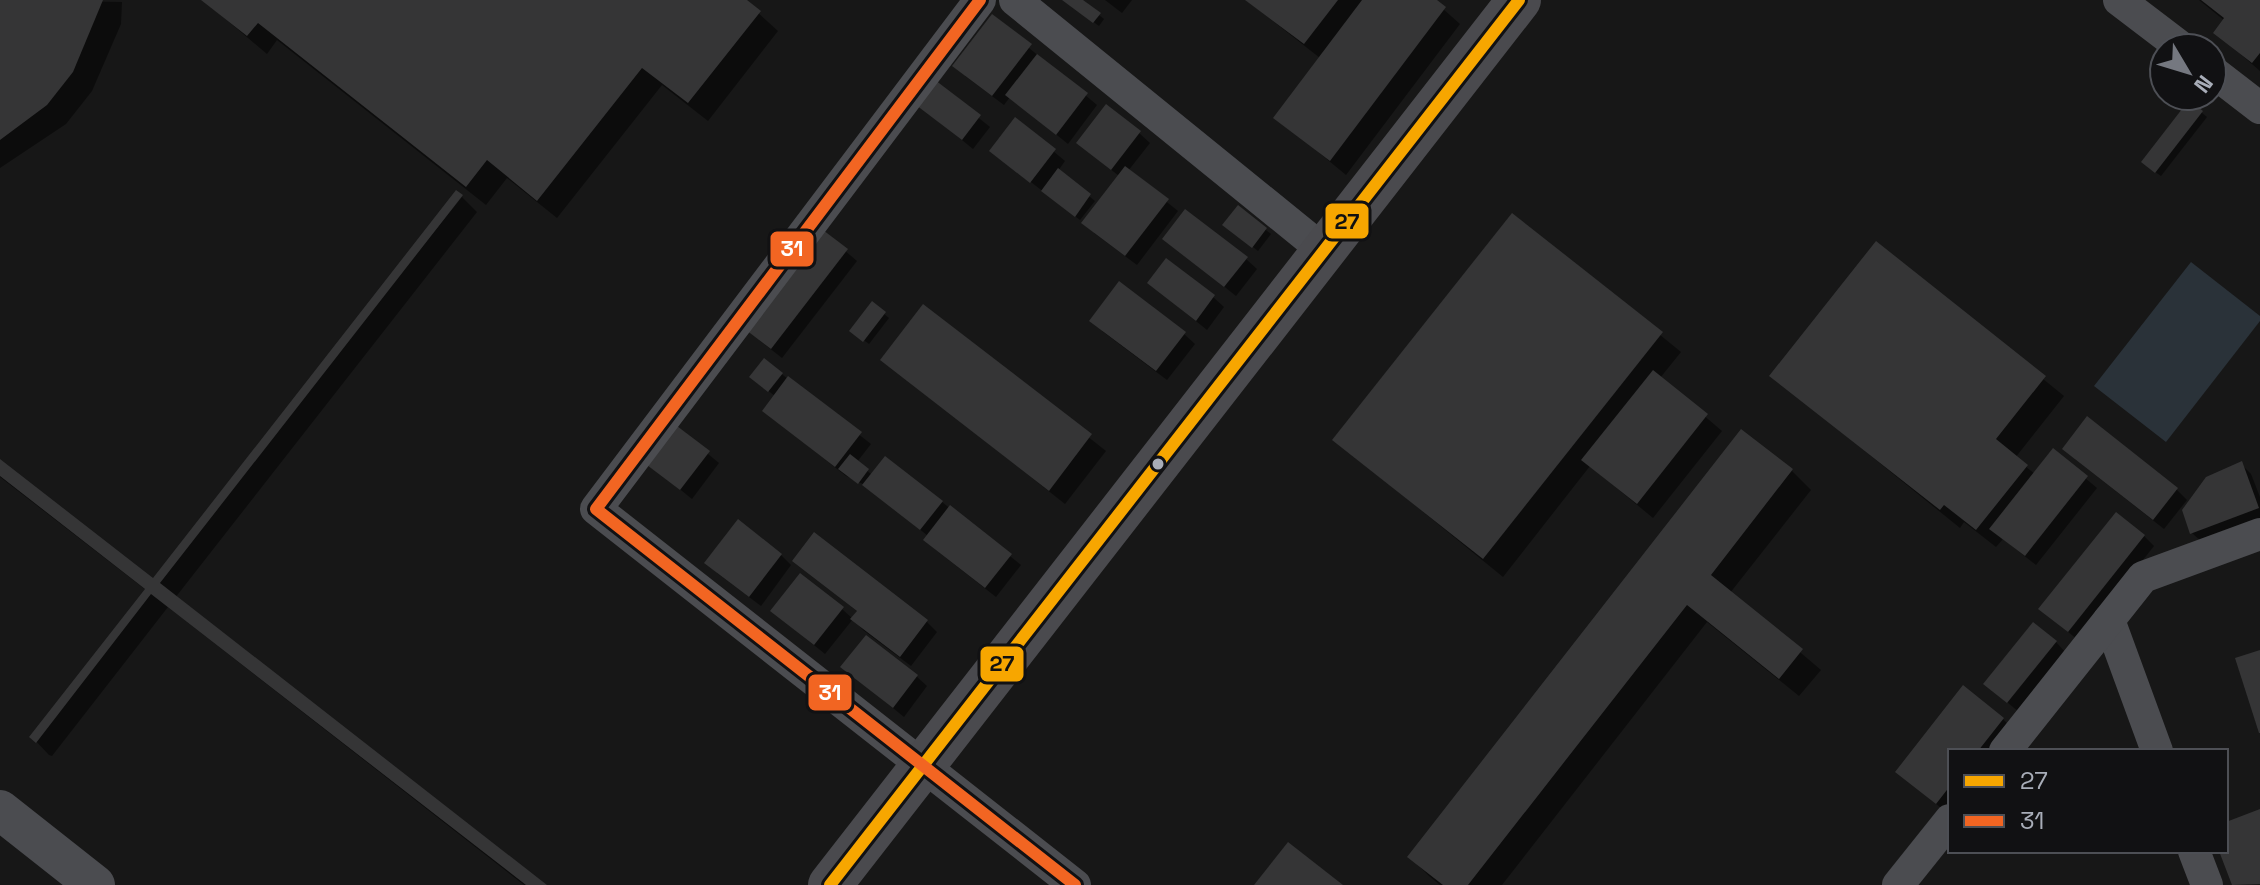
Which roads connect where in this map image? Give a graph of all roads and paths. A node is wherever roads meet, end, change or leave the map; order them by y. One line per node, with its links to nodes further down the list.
1 (980, 0): 13 (street)
2 (1015, 0): 8 (street)
3 (1519, 0): 8 (main road)
4 (2119, 0): 5 (street)
5 (2161, 32)
6 (2228, 83): 7 (street)
7 (2260, 108)
8 (1323, 250): 13 (main road)
9 (2260, 534): 10 (street)
10 (2109, 620): 11 (street); 12 (street)
11 (2007, 749)
12 (2156, 749)
13 (921, 766): 18 (main road); 19 (street)
14 (0, 810): 17 (street)
15 (1948, 822): 20 (street)
16 (2195, 853): 21 (street)
17 (95, 885)
18 (830, 885)
19 (1075, 885)
20 (1898, 885)
21 (2207, 885)

